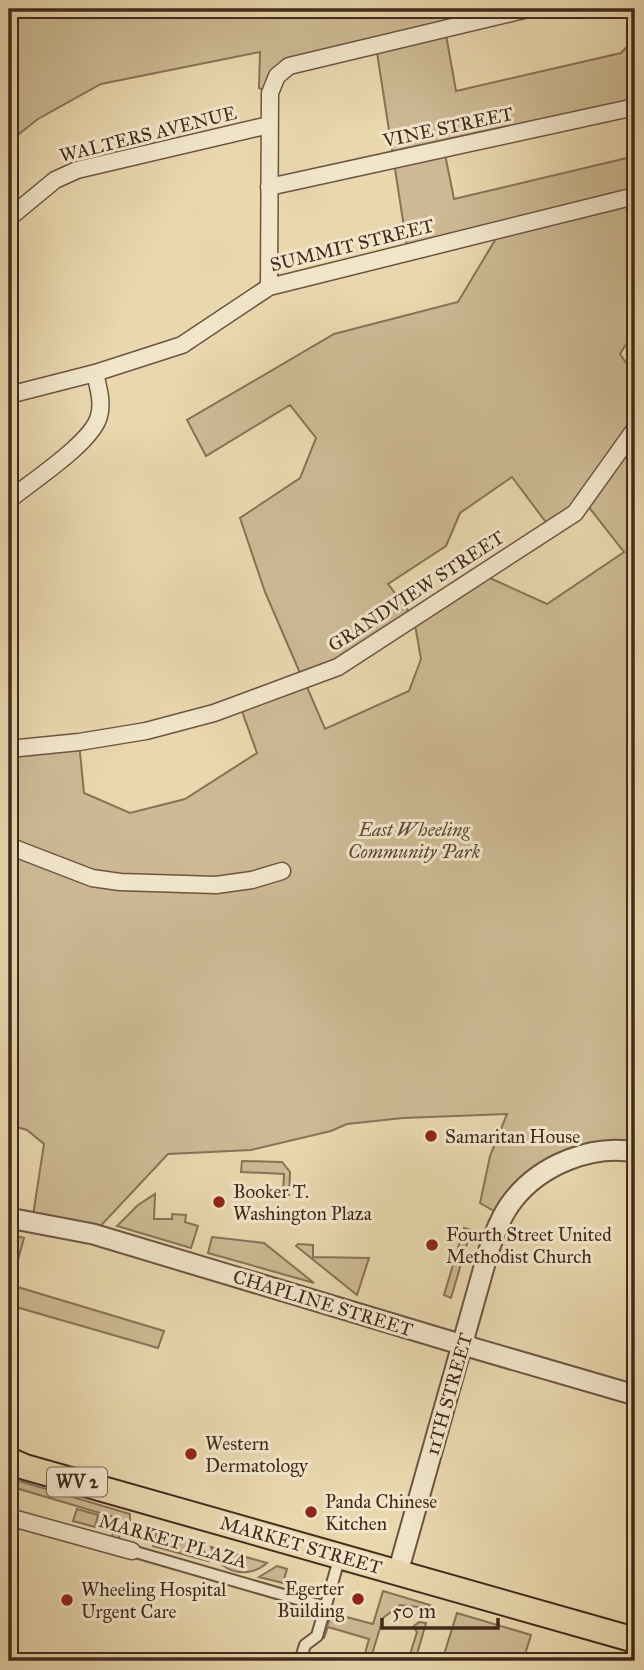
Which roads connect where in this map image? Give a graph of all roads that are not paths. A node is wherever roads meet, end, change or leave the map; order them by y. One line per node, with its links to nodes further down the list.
1 (528, 9): 3 (street)
2 (635, 107): 4 (street, VINE STREET)
3 (269, 125): 4 (street); 6 (street, WALTERS AVENUE)
4 (269, 187): 7 (street)
5 (635, 196): 7 (street, SUMMIT STREET)
6 (9, 218)
7 (268, 287): 8 (street, SUMMIT STREET)
8 (95, 373): 9 (street); 11 (street)
9 (9, 395)
10 (635, 429): 12 (street, GRANDVIEW STREET)
11 (9, 500)
12 (9, 749)
13 (9, 846): 14 (street)
14 (282, 871)
15 (635, 1152): 17 (street, 11TH STREET)
16 (9, 1218): 17 (street, CHAPLINE STREET)
17 (463, 1345): 18 (street, CHAPLINE STREET); 23 (street, 11TH STREET)
18 (635, 1395)
19 (9, 1460): 22 (main road, MARKET STREET / WV 2)
20 (9, 1517): 21 (street, MARKET PLAZA)
21 (132, 1551): 24 (street, MARKET PLAZA)
22 (340, 1556): 23 (main road, MARKET STREET / WV 2); 24 (street)
23 (398, 1572): 25 (main road, MARKET STREET / WV 2)
24 (325, 1607): 26 (street)
25 (635, 1640)
26 (300, 1661)

